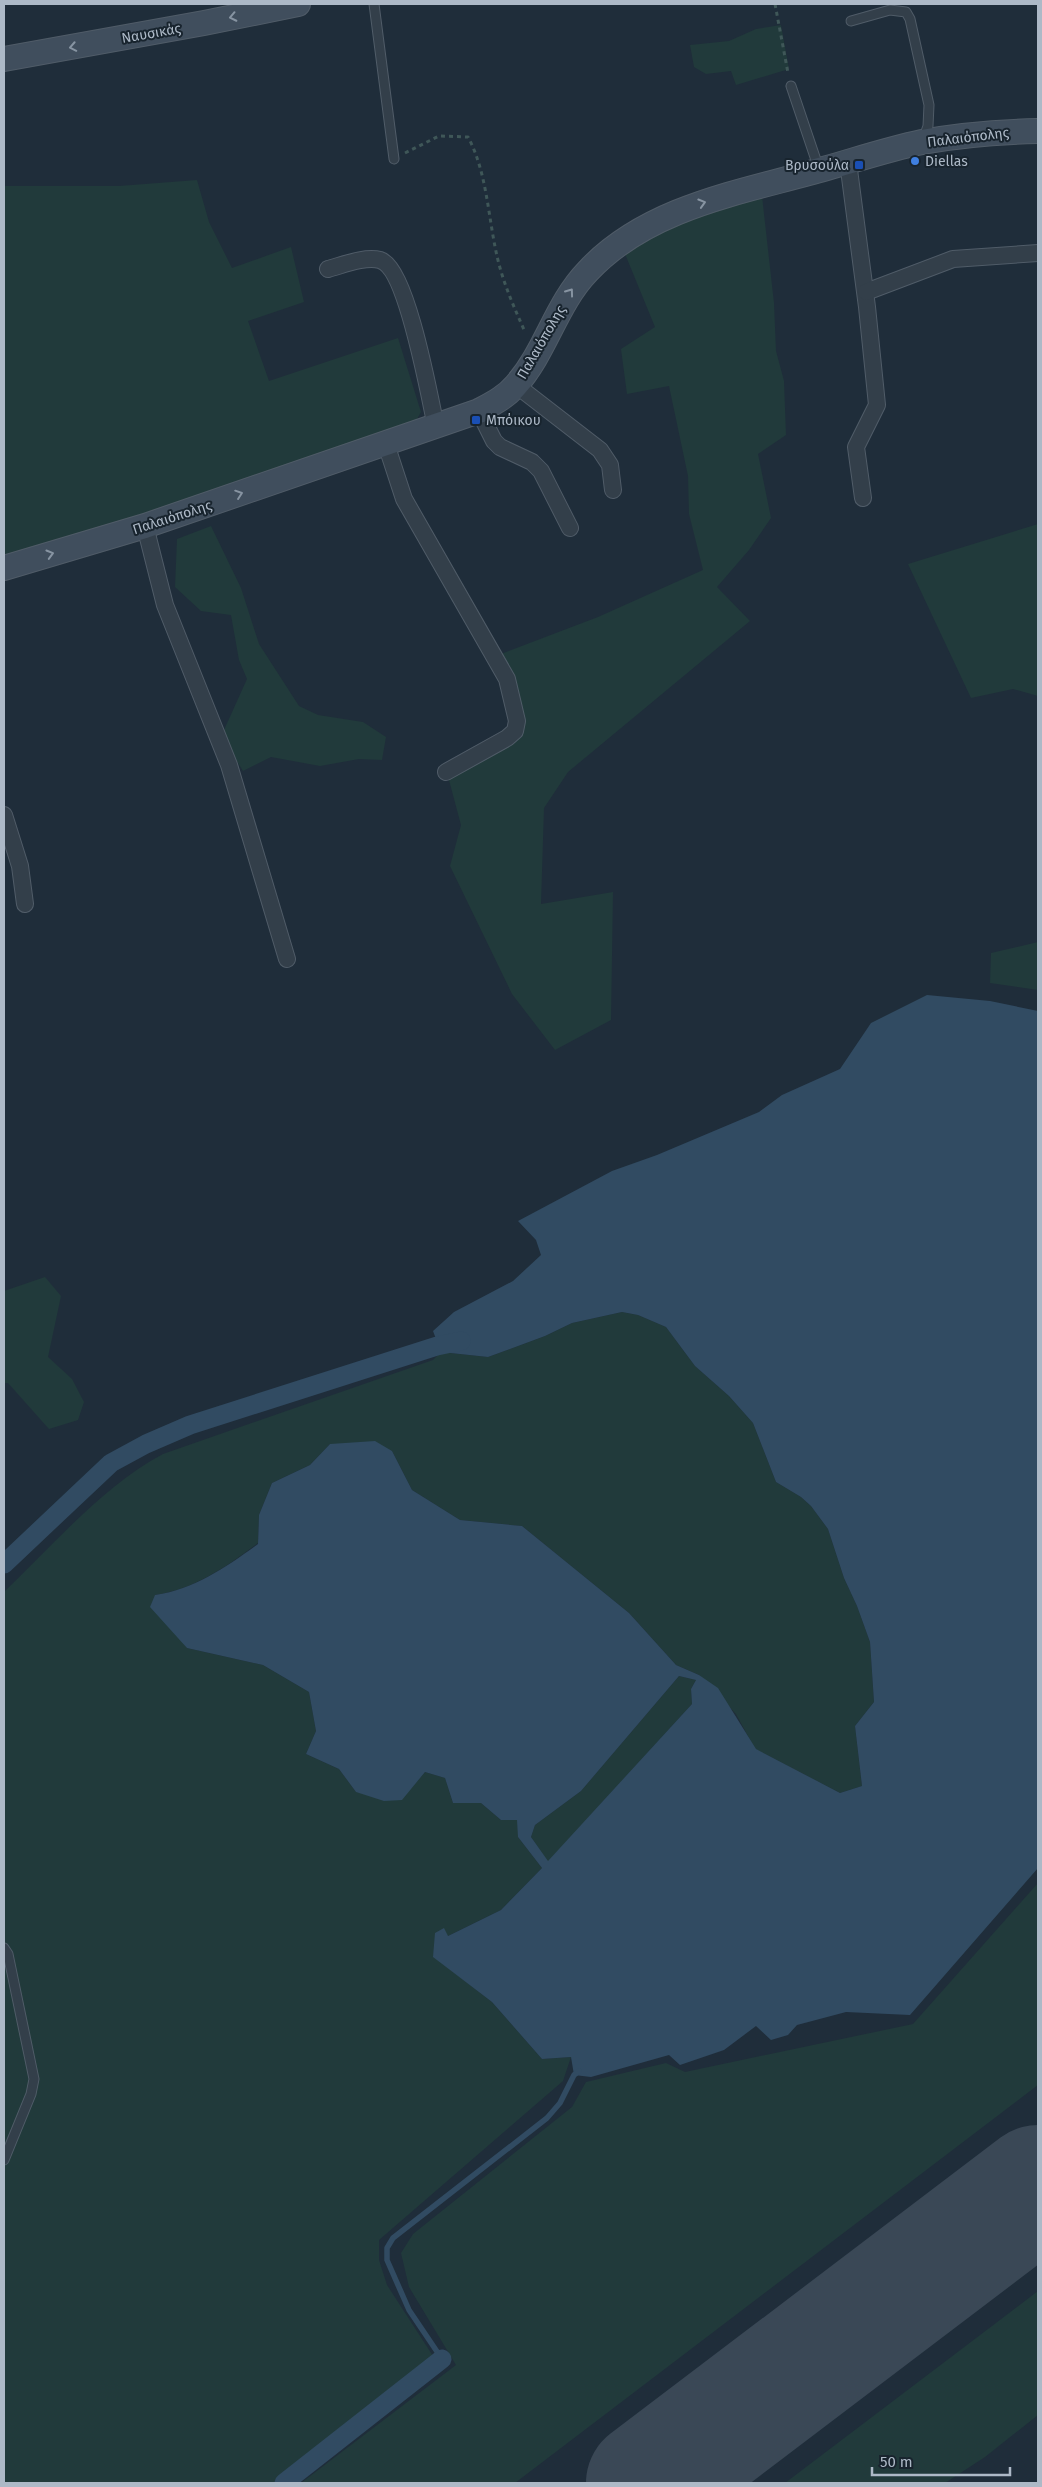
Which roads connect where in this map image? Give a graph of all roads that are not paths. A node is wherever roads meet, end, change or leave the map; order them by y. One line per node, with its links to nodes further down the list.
1 (298, 4): 4 (main road, Ναυσικάς, one-way to 4)
2 (374, 4): 8 (lane)
3 (851, 21): 7 (lane)
4 (4, 59)
5 (791, 86): 10 (lane)
6 (1038, 131): 7 (main road, Παλαιόπολης)
7 (922, 142): 9 (main road, Παλαιόπολης)
8 (394, 159)
9 (848, 162): 10 (main road, Παλαιόπολης); 13 (street)
10 (819, 170): 14 (main road, Παλαιόπολης, one-way to 10)
11 (1038, 253): 13 (street)
12 (328, 270): 16 (street)
13 (866, 292): 19 (street)
14 (516, 385): 15 (main road, Παλαιόπολης); 18 (street)
15 (479, 411): 16 (main road, Παλαιόπολης); 21 (street)
16 (436, 427): 17 (main road, Παλαιόπολης)
17 (386, 444): 20 (main road, Παλαιόπολης, one-way to 17); 23 (street)
18 (613, 490)
19 (863, 498)
20 (145, 526): 22 (main road, Παλαιόπολης, one-way to 20); 26 (street)
21 (570, 528)
22 (4, 568)
23 (446, 772)
24 (4, 815): 25 (street)
25 (25, 904)
26 (287, 959)
27 (4, 1948): 28 (lane)
28 (4, 2160)

